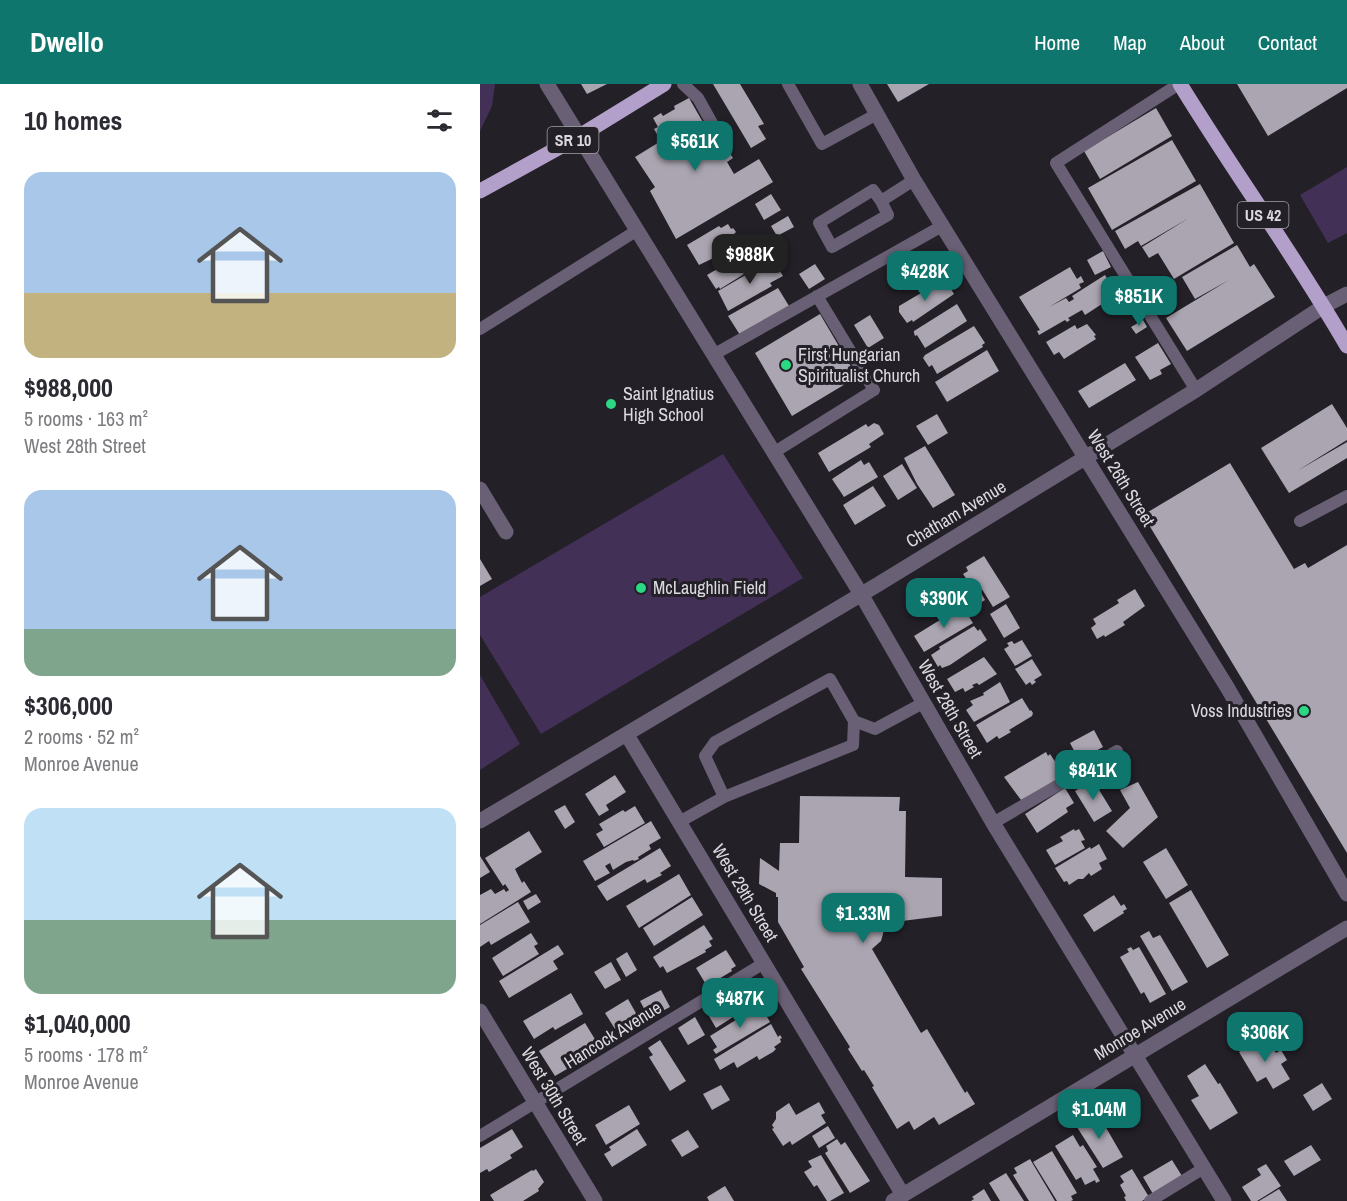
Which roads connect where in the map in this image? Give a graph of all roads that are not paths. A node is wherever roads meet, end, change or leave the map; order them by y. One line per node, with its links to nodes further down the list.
1 (547, 84): 9 (street, West 28th Street)
2 (664, 84): 9 (main road, SR 10)
3 (683, 84): 8 (lane)
4 (788, 84): 7 (lane)
5 (860, 84): 7 (street, West 26th Street)
6 (1179, 84): 17 (main road, US 42); 21 (lane)
7 (877, 114): 10 (street, West 26th Street)
8 (718, 134)
9 (578, 137): 11 (main road, SR 10); 14 (street, West 28th Street)
10 (914, 180): 12 (lane); 13 (street, West 26th Street)
11 (480, 191)
12 (881, 201): 12 (lane)
13 (942, 226): 16 (lane); 23 (street, West 26th Street)
14 (636, 231): 18 (lane); 20 (street, West 28th Street)
15 (1347, 294): 17 (street, Chatham Avenue)
16 (817, 296): 20 (lane); 22 (lane)
17 (1324, 306): 19 (main road, US 42); 21 (street, Chatham Avenue)
18 (480, 329)
19 (1347, 346)
20 (712, 355): 22 (street, West 28th Street)
21 (1196, 390): 23 (street, Chatham Avenue)
22 (773, 453): 28 (street, West 28th Street)
23 (1086, 458): 28 (street, Chatham Avenue); 37 (street, West 26th Street)
24 (480, 489): 27 (street)
25 (1347, 496): 26 (lane)
26 (1300, 521)
27 (506, 532)
28 (861, 594): 29 (street, West 28th Street); 31 (street, Chatham Avenue)
29 (923, 703): 30 (lane); 36 (street, West 28th Street)
30 (854, 721): 33 (lane); 33 (lane)
31 (627, 735): 34 (street, Chatham Avenue); 35 (street, West 29th Street)
32 (1117, 751): 36 (lane)
33 (724, 797): 35 (lane)
34 (480, 821)
35 (679, 822): 39 (street, West 29th Street)
36 (993, 823): 41 (street, West 28th Street)
37 (1347, 894)
38 (1347, 928): 41 (street, Monroe Avenue)
39 (764, 963): 42 (lane, Hancock Avenue); 45 (street, West 29th Street)
40 (480, 1011): 42 (street, West 30th Street)
41 (1135, 1054): 44 (street, West 28th Street); 45 (street, Monroe Avenue)
42 (536, 1103): 43 (lane, Hancock Avenue); 46 (street, West 30th Street)
43 (480, 1136)
44 (1204, 1168): 47 (lane); 48 (street, West 28th Street)
45 (898, 1198)
46 (595, 1201)
47 (1150, 1201)
48 (1224, 1201)

